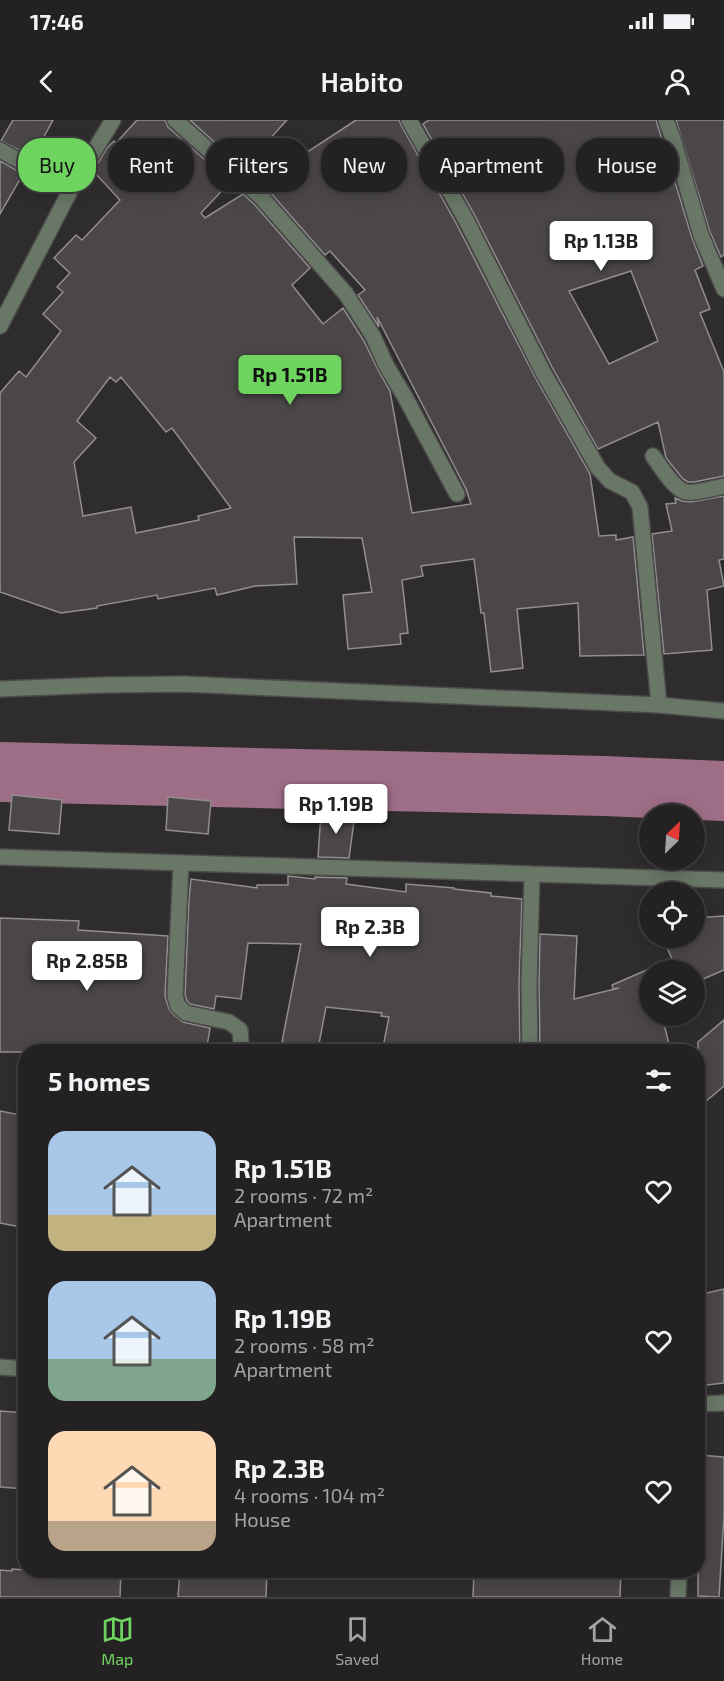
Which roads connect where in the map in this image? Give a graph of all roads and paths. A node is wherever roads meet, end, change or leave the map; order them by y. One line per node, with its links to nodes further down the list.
1 (113, 120): 5 (street)
2 (175, 120): 13 (street)
3 (409, 120): 15 (street)
4 (666, 120): 9 (street)
5 (96, 148)
6 (0, 150): 7 (street)
7 (18, 160)
8 (69, 192): 10 (street)
9 (724, 289)
10 (0, 326)
11 (653, 456): 12 (street)
12 (724, 486)
13 (457, 494)
14 (0, 689): 15 (street)
15 (659, 705): 16 (street)
16 (724, 711)
17 (0, 857): 18 (street)
18 (181, 863): 19 (street); 21 (street)
19 (532, 874): 20 (street); 22 (street)
20 (724, 880)
21 (242, 1044)
22 (530, 1044)
23 (0, 1367): 24 (street)
24 (18, 1368)
25 (705, 1404): 26 (street)
26 (724, 1404)
27 (679, 1578): 28 (street)
28 (678, 1597)

